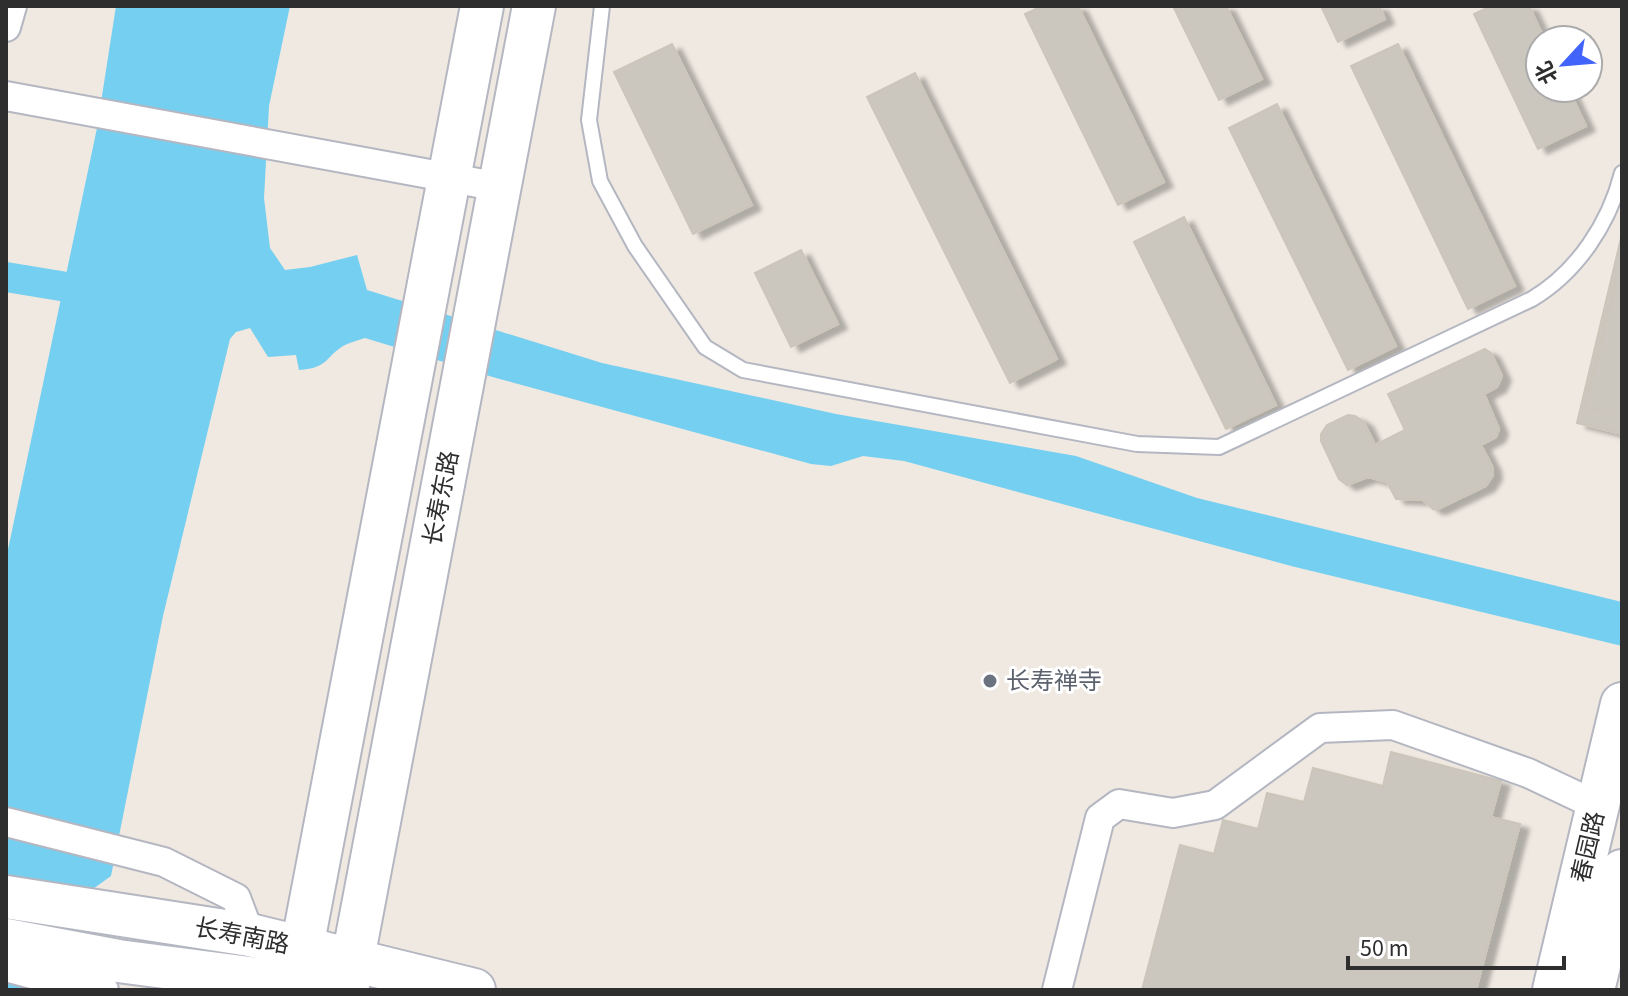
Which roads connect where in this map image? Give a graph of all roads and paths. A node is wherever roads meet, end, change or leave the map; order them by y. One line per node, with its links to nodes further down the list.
1 (12, 6): 5 (street)
2 (482, 6): 8 (main road)
3 (534, 6): 9 (main road, 长寿东路)
4 (602, 6): 7 (lane)
5 (6, 27)
6 (6, 96): 8 (street)
7 (1622, 173)
8 (450, 176): 9 (street); 18 (main road)
9 (500, 187): 19 (main road, 长寿东路)
10 (1622, 704): 11 (main road, 春园路)
11 (1598, 806): 23 (street); 24 (main road, 春园路)
12 (6, 822): 15 (street)
13 (1622, 872): 25 (main road, 春园路)
14 (6, 897): 15 (main road, 长寿南路)
15 (250, 935): 18 (main road, 长寿南路)
16 (6, 940): 20 (main road, 长寿南路)
17 (6, 967): 21 (street)
18 (305, 974): 19 (main road, 长寿南路); 20 (main road, 长寿南路)
19 (350, 975): 22 (main road, 长寿南路)
20 (225, 983)
21 (104, 990)
22 (474, 990)
23 (1057, 990)
24 (1554, 990)
25 (1593, 990)

